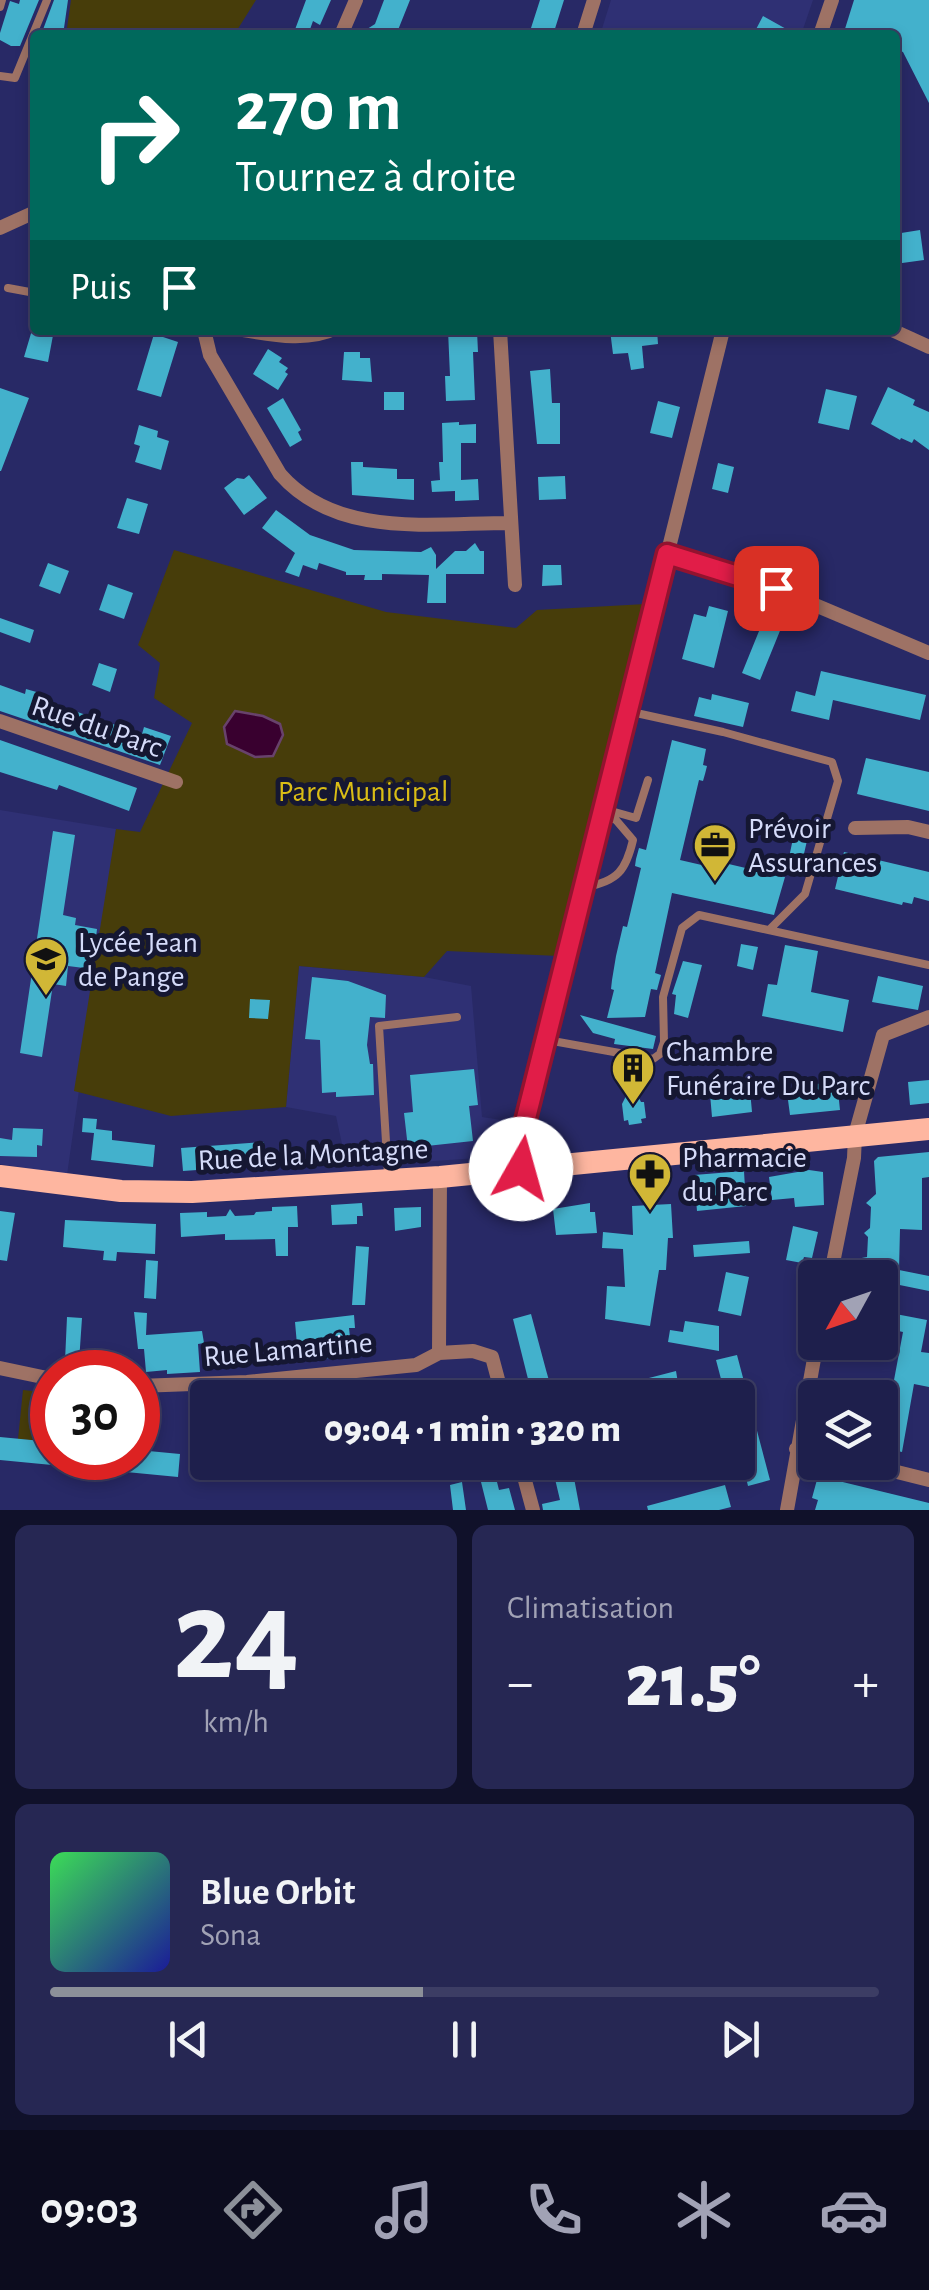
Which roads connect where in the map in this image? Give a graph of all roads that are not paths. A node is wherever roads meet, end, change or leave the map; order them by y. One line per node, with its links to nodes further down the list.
1 (46, 0): 5 (lane)
2 (356, 0): 6 (street)
3 (594, 0): 7 (street)
4 (832, 0): 8 (street)
5 (34, 30)
6 (344, 30)
7 (584, 30)
8 (822, 30)
9 (30, 40): 10 (lane)
10 (0, 76)
11 (30, 214): 12 (street)
12 (0, 228)
13 (8, 288): 14 (lane)
14 (30, 292)
15 (900, 333): 21 (street)
16 (205, 335): 22 (street)
17 (269, 335): 18 (lane)
18 (330, 335)
19 (500, 335): 22 (street)
20 (722, 335): 23 (street)
21 (929, 346)
22 (510, 522): 24 (street)
23 (667, 554): 25 (street); 26 (street)
24 (515, 585)
25 (929, 654)
26 (628, 711): 30 (street); 34 (lane)
27 (0, 721): 29 (street, Rue du Parc)
28 (648, 780): 30 (lane)
29 (176, 782)
30 (604, 813): 33 (street); 33 (lane)
31 (855, 828): 32 (street)
32 (929, 832)
33 (586, 888): 38 (street)
34 (769, 930): 35 (lane); 38 (lane)
35 (929, 965)
36 (457, 1016): 44 (lane)
37 (929, 1018): 40 (street)
38 (547, 1040): 41 (street)
39 (929, 1129): 40 (main road, Rue de la Montagne)
40 (855, 1135): 41 (main road, Rue de la Montagne); 45 (street)
41 (521, 1169): 43 (main road, Rue de la Montagne)
42 (0, 1176): 44 (main road, Rue de la Montagne)
43 (440, 1177): 44 (main road, Rue de la Montagne); 46 (street)
44 (388, 1180)
45 (834, 1260)
46 (439, 1354): 50 (street, Rue Lamartine); 51 (street, Rue Lamartine)
47 (814, 1360): 52 (street)
48 (0, 1368): 49 (street)
49 (30, 1374)
50 (498, 1380)
51 (160, 1385)
52 (796, 1449): 57 (street)
53 (898, 1472): 55 (street)
54 (525, 1480): 56 (street)
55 (929, 1480)
56 (533, 1510)
57 (786, 1510)

